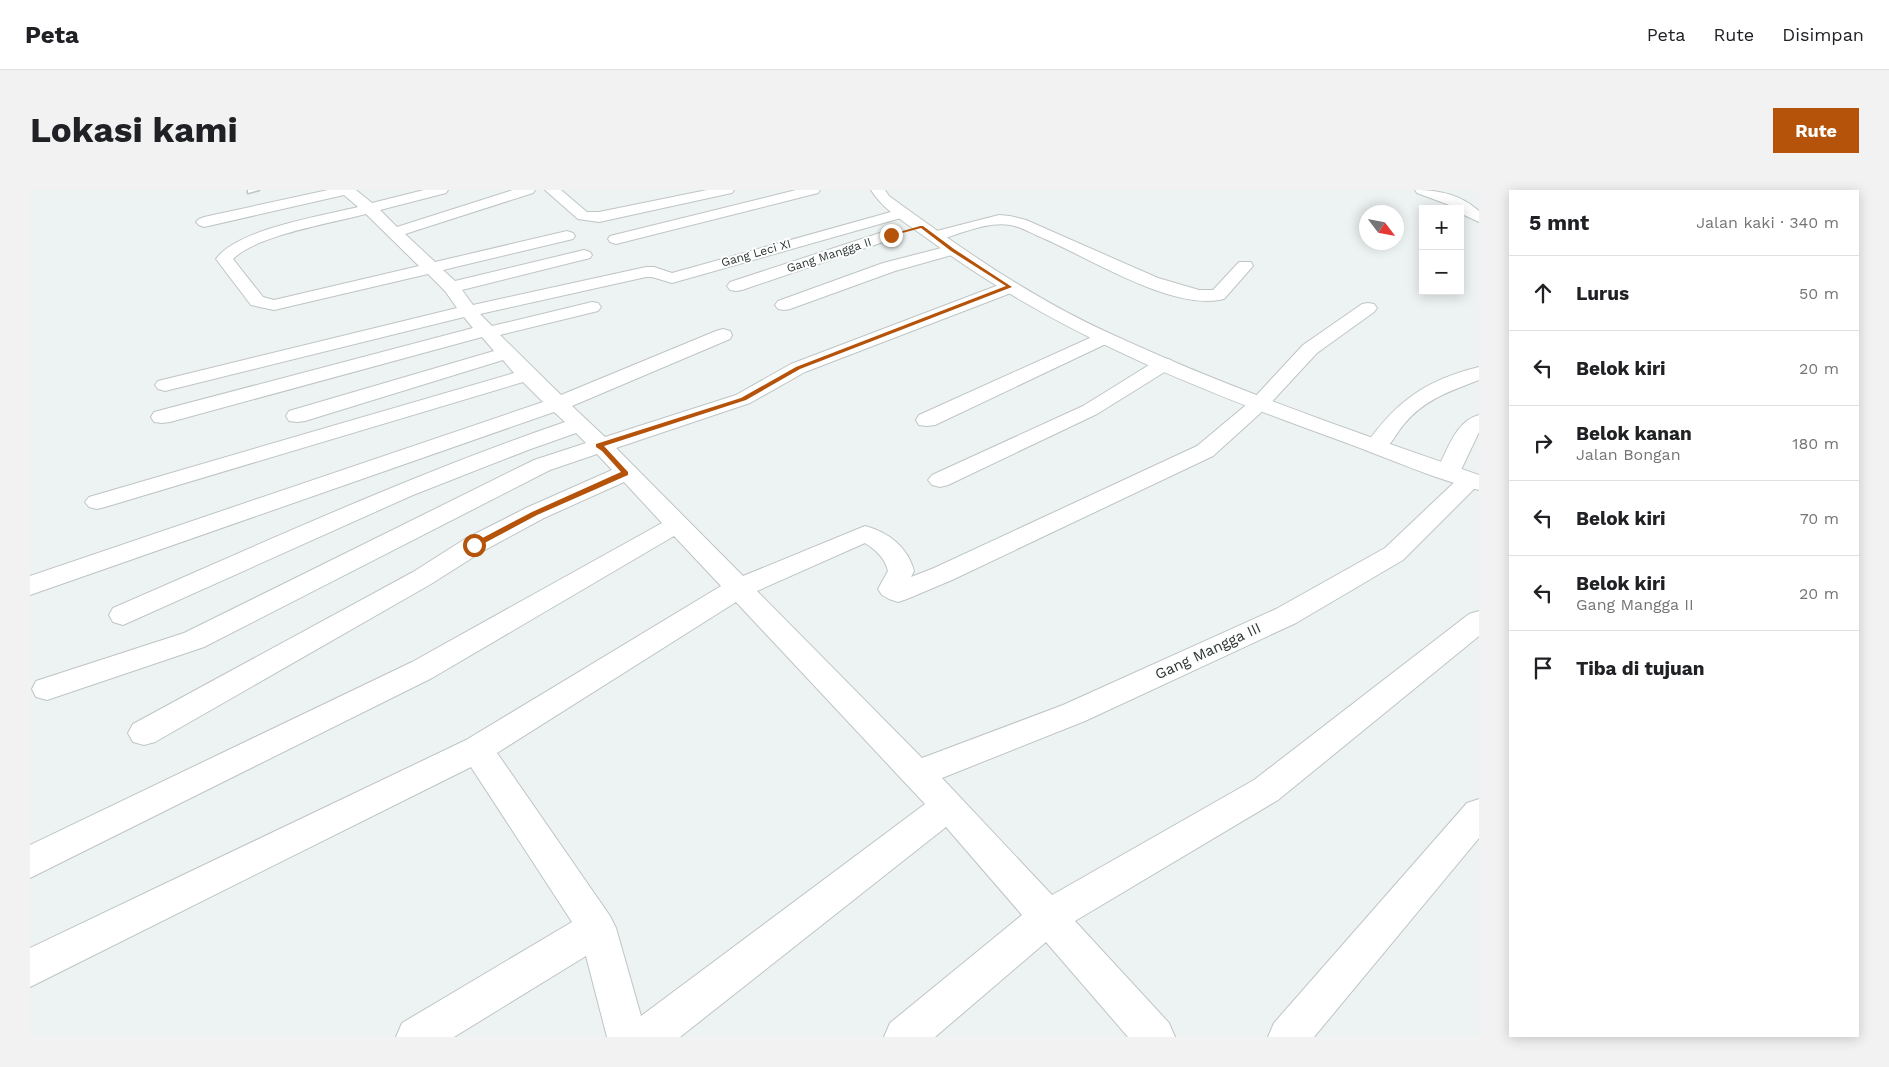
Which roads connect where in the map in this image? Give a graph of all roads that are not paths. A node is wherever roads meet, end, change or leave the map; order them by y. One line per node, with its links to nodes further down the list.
1 (347, 190): 12 (street); 13 (street)
2 (441, 190): 12 (street)
3 (483, 190): 12 (street)
4 (528, 190): 12 (street)
5 (552, 190): 6 (street)
6 (727, 190)
7 (813, 190): 16 (street)
8 (878, 190): 10 (street)
9 (1422, 190): 11 (street)
10 (903, 213): 14 (street); 27 (street, Gang Leci XI)
11 (1479, 217)
12 (382, 221): 20 (street); 20 (street)
13 (204, 222)
14 (928, 231): 17 (street); 19 (street, Gang Mangga II); 21 (street, Gang Mangga II)
15 (567, 236): 20 (street)
16 (616, 239)
17 (952, 250): 23 (street); 24 (street)
18 (584, 254): 22 (street)
19 (1246, 266)
20 (431, 267): 22 (street)
21 (736, 286)
22 (451, 287): 27 (street)
23 (1010, 287): 29 (street); 42 (street)
24 (784, 305)
25 (592, 307): 27 (street)
26 (1368, 308): 36 (street)
27 (481, 324): 30 (street); 34 (street); 38 (street)
28 (723, 335): 35 (street)
29 (1103, 338): 31 (street); 39 (street)
30 (508, 353): 33 (street); 37 (street)
31 (1164, 364): 36 (street); 46 (street)
32 (1479, 372): 43 (street)
33 (527, 375): 35 (street); 47 (street)
34 (165, 385)
35 (558, 404): 41 (street); 49 (street)
36 (1259, 404): 43 (street); 50 (street)
37 (297, 416)
38 (162, 417)
39 (927, 420)
40 (1479, 421): 45 (street, Gang Mangga III)
41 (578, 425): 42 (street); 51 (street)
42 (598, 446): 44 (street); 53 (street)
43 (1376, 446): 45 (street)
44 (625, 473): 48 (street); 54 (street)
45 (1466, 478): 56 (street, Gang Mangga III)
46 (940, 480)
47 (97, 502)
48 (676, 526): 50 (street); 59 (street)
49 (30, 586)
50 (737, 589): 55 (street); 56 (street)
51 (123, 616)
52 (1479, 621): 60 (street)
53 (47, 689)
54 (144, 734)
55 (477, 749): 61 (street); 62 (street)
56 (917, 774): 57 (street)
57 (948, 806): 60 (street); 65 (street)
58 (1479, 813): 68 (street)
59 (30, 862)
60 (1048, 917): 66 (street); 67 (street)
61 (597, 928): 63 (street); 64 (street)
62 (30, 968)
63 (416, 1037)
64 (628, 1037)
65 (647, 1037)
66 (904, 1037)
67 (1155, 1037)
68 (1288, 1037)

